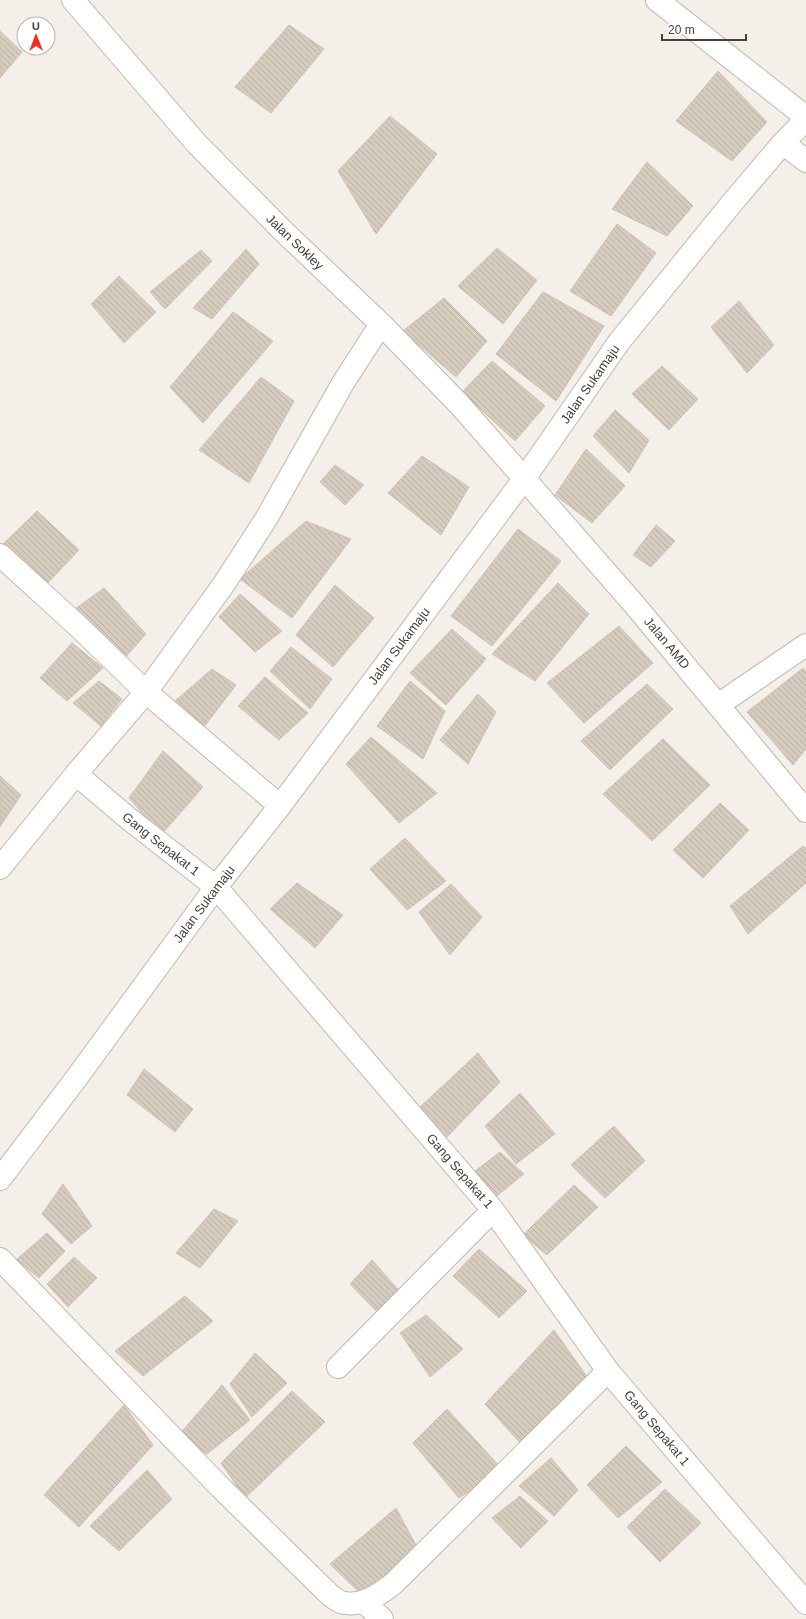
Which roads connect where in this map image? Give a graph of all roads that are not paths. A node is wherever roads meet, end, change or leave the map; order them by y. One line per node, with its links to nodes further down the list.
1 (73, 0): 6 (street, Jalan Sokley)
2 (658, 0): 3 (street)
3 (806, 118): 4 (street, Jalan Sukamaju)
4 (783, 143): 5 (street); 7 (street, Jalan Sukamaju)
5 (806, 162)
6 (381, 324): 7 (street, Jalan Sokley); 10 (street)
7 (524, 478): 11 (street, Jalan AMD); 13 (street, Jalan Sukamaju)
8 (0, 555): 10 (street)
9 (806, 644): 11 (street)
10 (146, 692): 12 (street); 13 (street)
11 (718, 705): 14 (street, Jalan AMD)
12 (76, 774): 15 (street); 16 (street, Gang Sepakat 1)
13 (280, 806): 16 (street, Jalan Sukamaju)
14 (806, 811)
15 (0, 868)
16 (216, 887): 17 (street, Jalan Sukamaju); 18 (street, Gang Sepakat 1)
17 (0, 1179)
18 (493, 1210): 20 (street); 21 (street, Gang Sepakat 1)
19 (0, 1259): 22 (street)
20 (338, 1367)
21 (608, 1371): 22 (street); 23 (street, Gang Sepakat 1)
22 (364, 1602): 24 (street)
23 (806, 1603)
24 (382, 1619)

